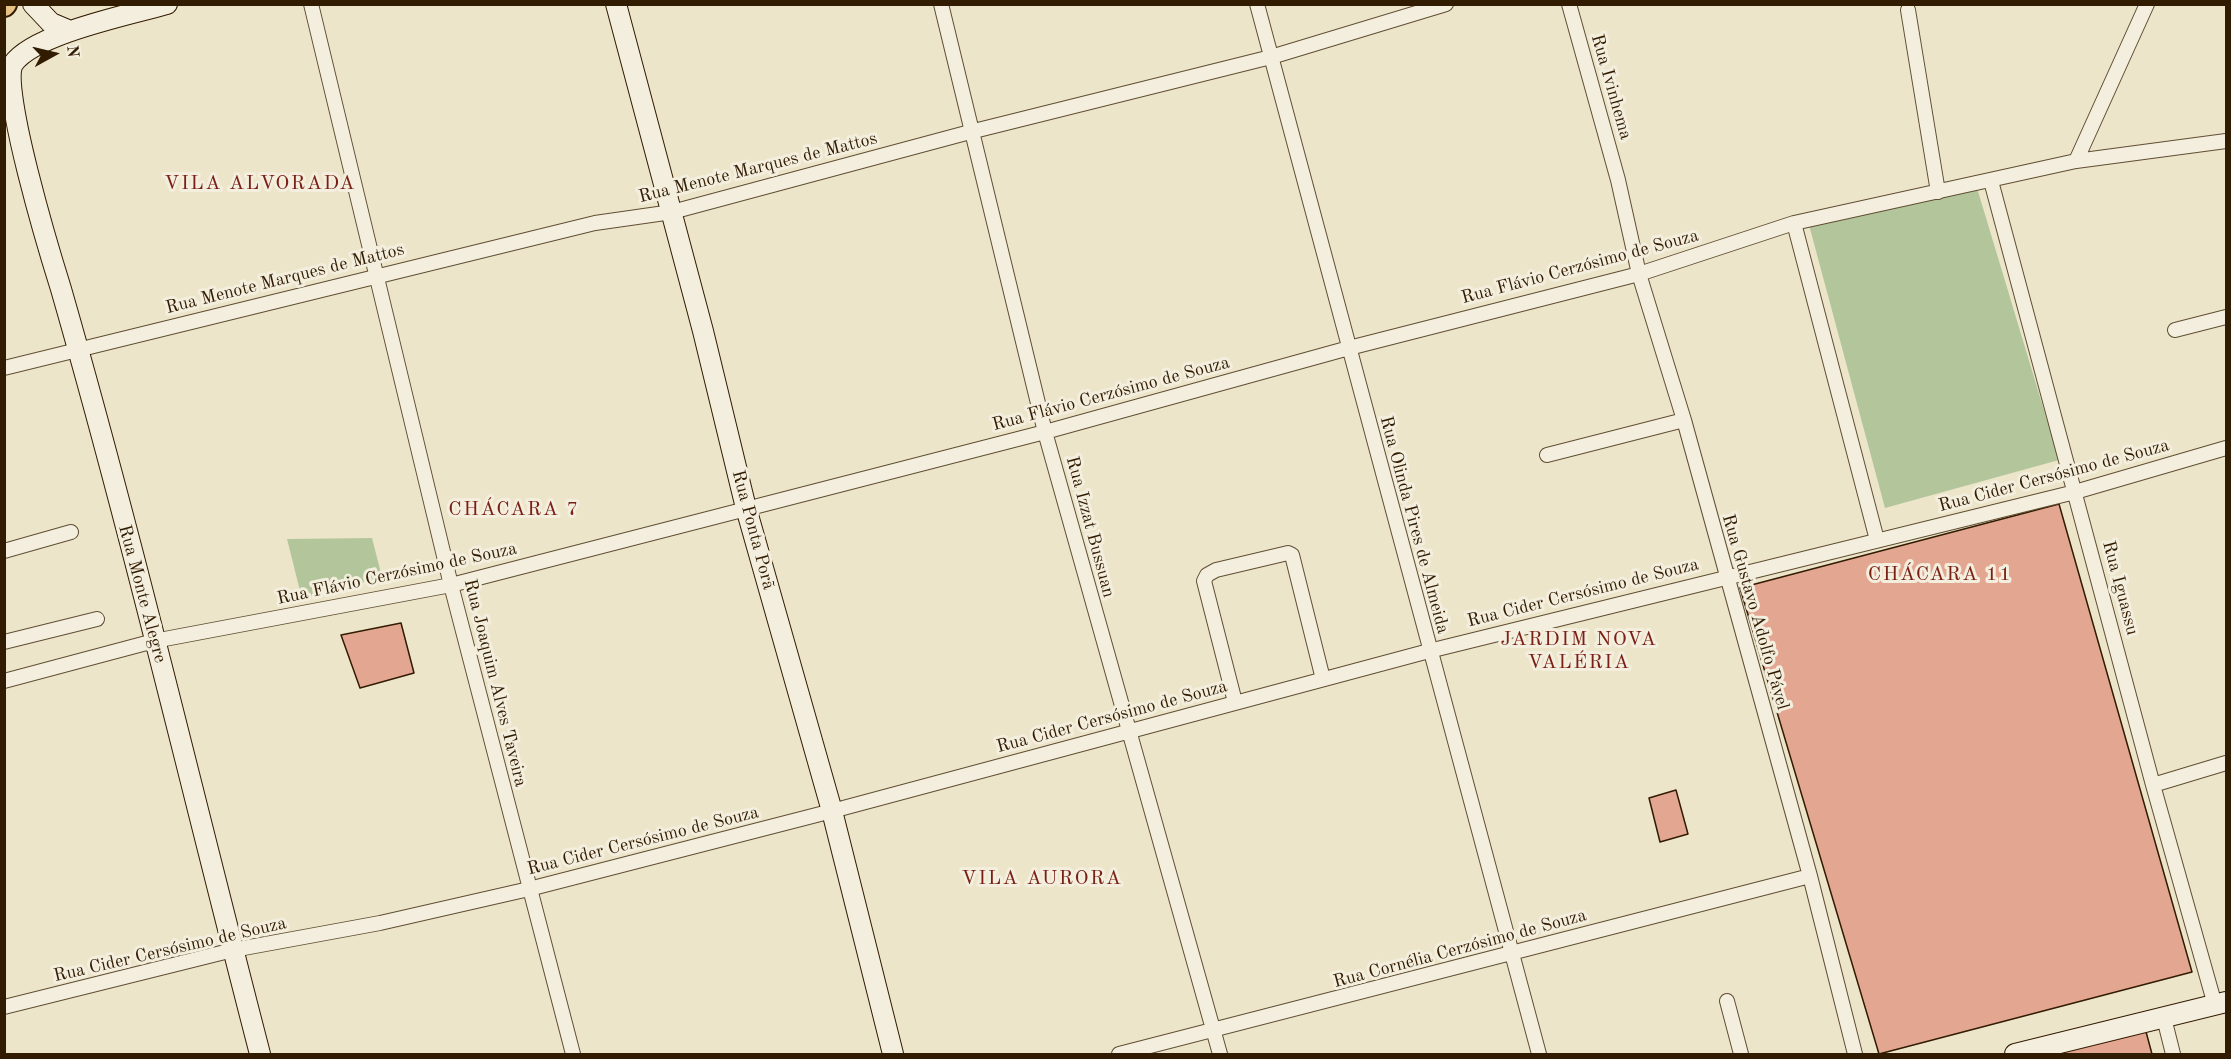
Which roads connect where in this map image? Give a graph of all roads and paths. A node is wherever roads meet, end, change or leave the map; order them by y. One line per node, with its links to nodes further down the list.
1 (33, 4): 11 (street)
2 (168, 4): 11 (street, Rua Monte Alegre)
3 (311, 4): 23 (street, Rua Joaquim Alves Taveira)
4 (616, 4): 20 (street, Rua Ponta Porã)
5 (941, 4): 13 (street, Rua Izzat Bussuan)
6 (1257, 4): 12 (street, Rua Olinda Pires de Almeida)
7 (1446, 4): 12 (street, Rua Menote Marques de Mattos)
8 (1569, 4): 17 (street, Rua Ivinhema)
9 (2147, 4): 16 (street)
10 (1906, 6): 19 (street)
11 (70, 31): 15 (street, Rua Monte Alegre)
12 (1271, 57): 13 (street, Rua Menote Marques de Mattos); 27 (street, Rua Olinda Pires de Almeida)
13 (970, 132): 20 (street, Rua Menote Marques de Mattos); 30 (street, Rua Izzat Bussuan)
14 (2226, 141): 16 (street, Rua Flávio Cerzósimo de Souza)
15 (13, 148): 26 (street, Rua Monte Alegre)
16 (2076, 160): 18 (street, Rua Flávio Cerzósimo de Souza)
17 (1618, 180): 22 (street, Rua Gustavo Adolfo Pável)
18 (1991, 181): 19 (street, Rua Flávio Cerzósimo de Souza); 33 (street, Rua Iguassu)
19 (1938, 192): 21 (street, Rua Flávio Cerzósimo de Souza)
20 (672, 212): 23 (street, Rua Menote Marques de Mattos); 34 (street, Rua Ponta Porã)
21 (1794, 223): 22 (street, Rua Flávio Cerzósimo de Souza); 36 (street)
22 (1639, 274): 27 (street, Rua Flávio Cerzósimo de Souza); 29 (street, Rua Gustavo Adolfo Pável)
23 (376, 275): 26 (street, Rua Menote Marques de Mattos); 39 (street, Rua Joaquim Alves Taveira)
24 (2226, 317): 25 (street)
25 (2175, 330)
26 (78, 348): 28 (street, Rua Menote Marques de Mattos); 41 (street, Rua Monte Alegre)
27 (1349, 348): 30 (street, Rua Flávio Cerzósimo de Souza); 43 (street, Rua Olinda Pires de Almeida)
28 (4, 368)
29 (1683, 420): 32 (street); 38 (street, Rua Gustavo Adolfo Pável)
30 (1045, 432): 34 (street, Rua Flávio Cerzósimo de Souza); 47 (street, Rua Izzat Bussuan)
31 (2226, 448): 33 (street, Rua Cider Cersósimo de Souza)
32 (1547, 455)
33 (2075, 492): 36 (street, Rua Cider Cersósimo de Souza); 49 (street, Rua Iguassu)
34 (746, 508): 39 (street, Rua Flávio Cerzósimo de Souza); 50 (street, Rua Ponta Porã)
35 (71, 532): 37 (street)
36 (1876, 540): 38 (street, Rua Cider Cersósimo de Souza)
37 (4, 551)
38 (1725, 576): 43 (street, Rua Cider Cersósimo de Souza); 51 (street, Rua Gustavo Adolfo Pável)
39 (451, 585): 41 (street, Rua Flávio Cerzósimo de Souza); 52 (street, Rua Joaquim Alves Taveira)
40 (97, 619): 42 (street)
41 (154, 641): 45 (street, Rua Flávio Cerzósimo de Souza); 53 (street, Rua Monte Alegre)
42 (4, 642)
43 (1428, 651): 44 (street, Rua Cider Cersósimo de Souza); 54 (street, Rua Olinda Pires de Almeida)
44 (1323, 679): 46 (street, Rua Cider Cersósimo de Souza); 46 (street)
45 (4, 681)
46 (1235, 702): 47 (street, Rua Cider Cersósimo de Souza)
47 (1127, 732): 50 (street, Rua Cider Cersósimo de Souza); 59 (street, Rua Izzat Bussuan)
48 (2226, 763): 49 (street)
49 (2153, 785): 56 (street, Rua Iguassu)
50 (832, 811): 52 (street, Rua Cider Cersósimo de Souza); 62 (street, Rua Ponta Porã)
51 (1810, 876): 54 (street, Rua Cornélia Cerzósimo de Souza); 67 (street, Rua Gustavo Adolfo Pável)
52 (529, 889): 53 (street, Rua Cider Cersósimo de Souza); 61 (street, Rua Joaquim Alves Taveira)
53 (233, 950): 57 (street, Rua Cider Cersósimo de Souza); 60 (street, Rua Monte Alegre)
54 (1512, 954): 59 (street, Rua Cornélia Cerzósimo de Souza); 65 (street, Rua Olinda Pires de Almeida)
55 (1727, 1001): 66 (street)
56 (2221, 1004): 58 (street)
57 (4, 1007)
58 (2164, 1018): 68 (street); 69 (street)
59 (1214, 1031): 63 (street, Rua Cornélia Cerzósimo de Souza); 64 (street, Rua Izzat Bussuan)
60 (260, 1054)
61 (573, 1054)
62 (893, 1054)
63 (1119, 1054)
64 (1220, 1054)
65 (1539, 1054)
66 (1741, 1054)
67 (1855, 1054)
68 (2015, 1054)
69 (2173, 1054)

